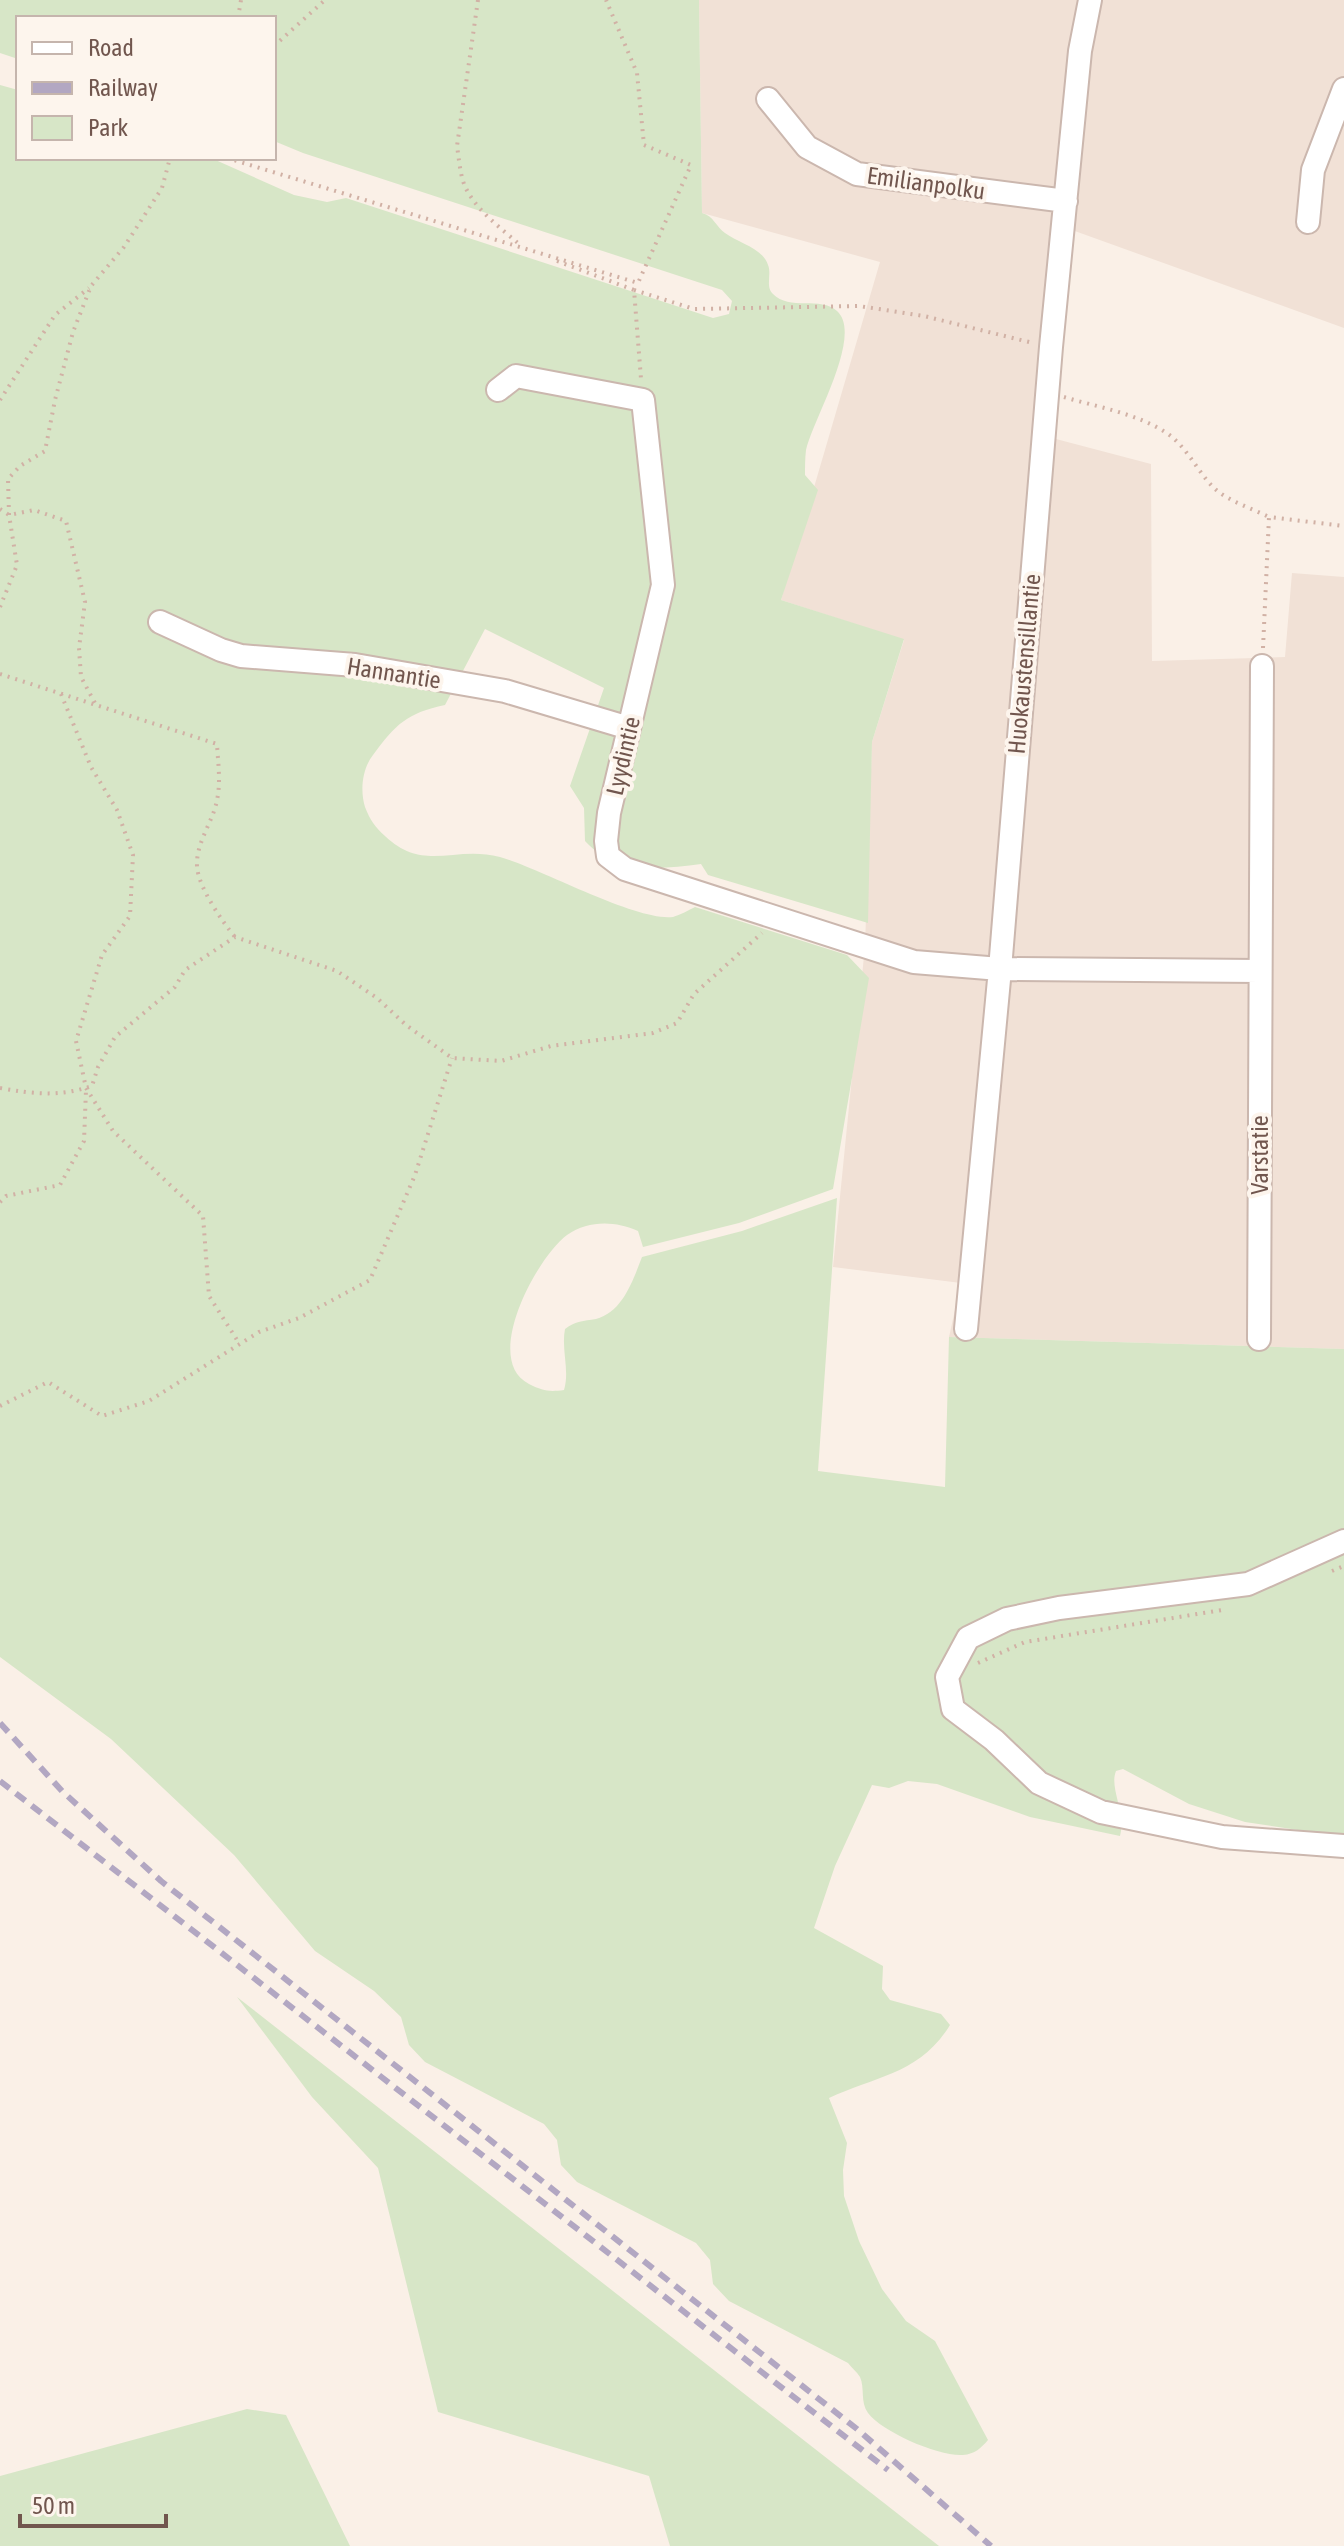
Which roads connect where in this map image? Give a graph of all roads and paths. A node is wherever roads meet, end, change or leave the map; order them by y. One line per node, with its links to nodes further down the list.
1 (325, 0): 5 (path)
2 (478, 0): 12 (path)
3 (606, 0): 12 (path)
4 (1090, 0): 10 (street, Huokaustensillantie)
5 (276, 44)
6 (1344, 89): 11 (street)
7 (768, 99): 10 (street, Emilianpolku)
8 (169, 160): 13 (path)
9 (234, 160): 12 (path)
10 (1066, 201): 15 (street, Huokaustensillantie)
11 (1308, 222)
12 (522, 247): 14 (path)
13 (91, 286): 18 (path); 21 (path)
14 (634, 290): 15 (path); 19 (path)
15 (1051, 347): 17 (street, Huokaustensillantie)
16 (498, 390): 19 (street)
17 (1047, 392): 22 (path); 33 (street, Huokaustensillantie)
18 (0, 400)
19 (643, 400): 30 (street, Lyydintie)
20 (0, 509): 21 (path)
21 (9, 515): 24 (path); 29 (path)
22 (1269, 517): 23 (path); 26 (path)
23 (1344, 526)
24 (0, 607)
25 (160, 622): 30 (street, Hannantie)
26 (1262, 666): 34 (street, Varstatie)
27 (0, 674): 28 (path)
28 (61, 694): 29 (path); 37 (path)
29 (96, 705): 32 (path)
30 (629, 728): 31 (street, Lyydintie)
31 (779, 919): 33 (street, Lyydintie); 35 (path)
32 (235, 937): 35 (path); 37 (path)
33 (1000, 969): 34 (street); 39 (street, Huokaustensillantie)
34 (1259, 971): 40 (street, Varstatie)
35 (452, 1058): 41 (path)
36 (0, 1088): 37 (path)
37 (86, 1088): 38 (path); 41 (path)
38 (0, 1202)
39 (966, 1329)
40 (1259, 1339)
41 (239, 1343): 42 (path)
42 (0, 1406)
43 (1344, 1541): 47 (street)
44 (1344, 1566): 45 (path)
45 (1327, 1573)
46 (1229, 1608): 47 (path)
47 (947, 1677): 48 (street)
48 (1344, 1846)

